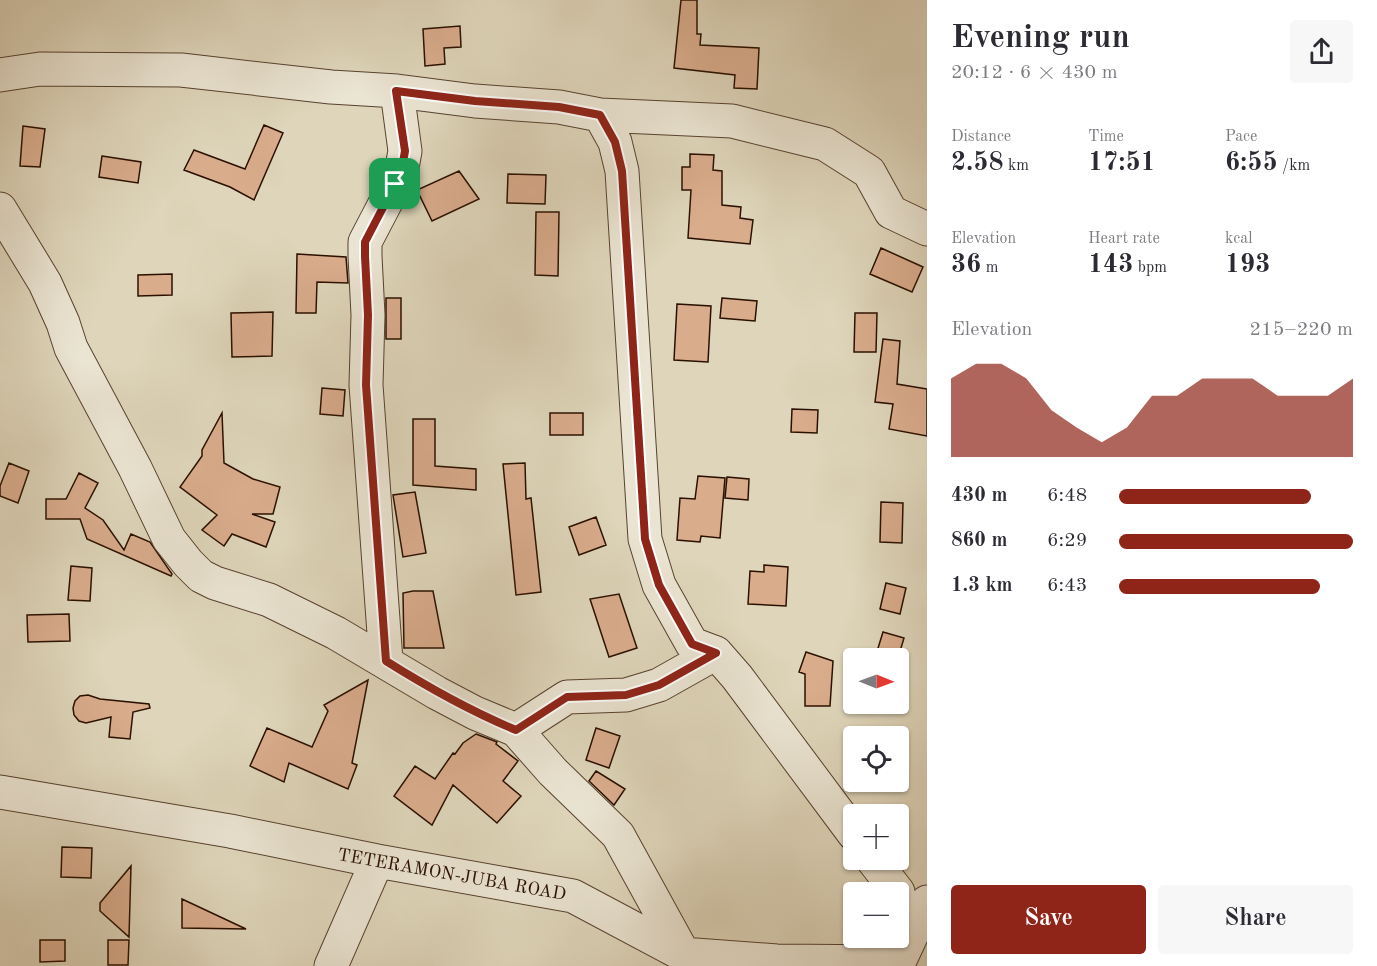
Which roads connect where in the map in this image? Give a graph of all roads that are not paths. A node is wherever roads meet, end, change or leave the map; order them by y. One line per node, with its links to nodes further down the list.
1 (0, 75): 2 (street)
2 (396, 91): 3 (street); 7 (street)
3 (600, 115): 5 (street); 6 (street)
4 (2, 217): 7 (street)
5 (927, 229)
6 (716, 653): 8 (street); 10 (street)
7 (386, 661): 8 (street)
8 (516, 730): 16 (street)
9 (0, 792): 11 (street, TETERAMON-JUBA ROAD)
10 (843, 819)
11 (377, 861): 16 (street, TETERAMON-JUBA ROAD); 18 (street)
12 (881, 870): 13 (street)
13 (890, 882)
14 (909, 900): 15 (street)
15 (923, 910): 17 (street, TETERAMON-JUBA ROAD)
16 (686, 960): 17 (street, TETERAMON-JUBA ROAD)
17 (898, 964)
18 (332, 966)

